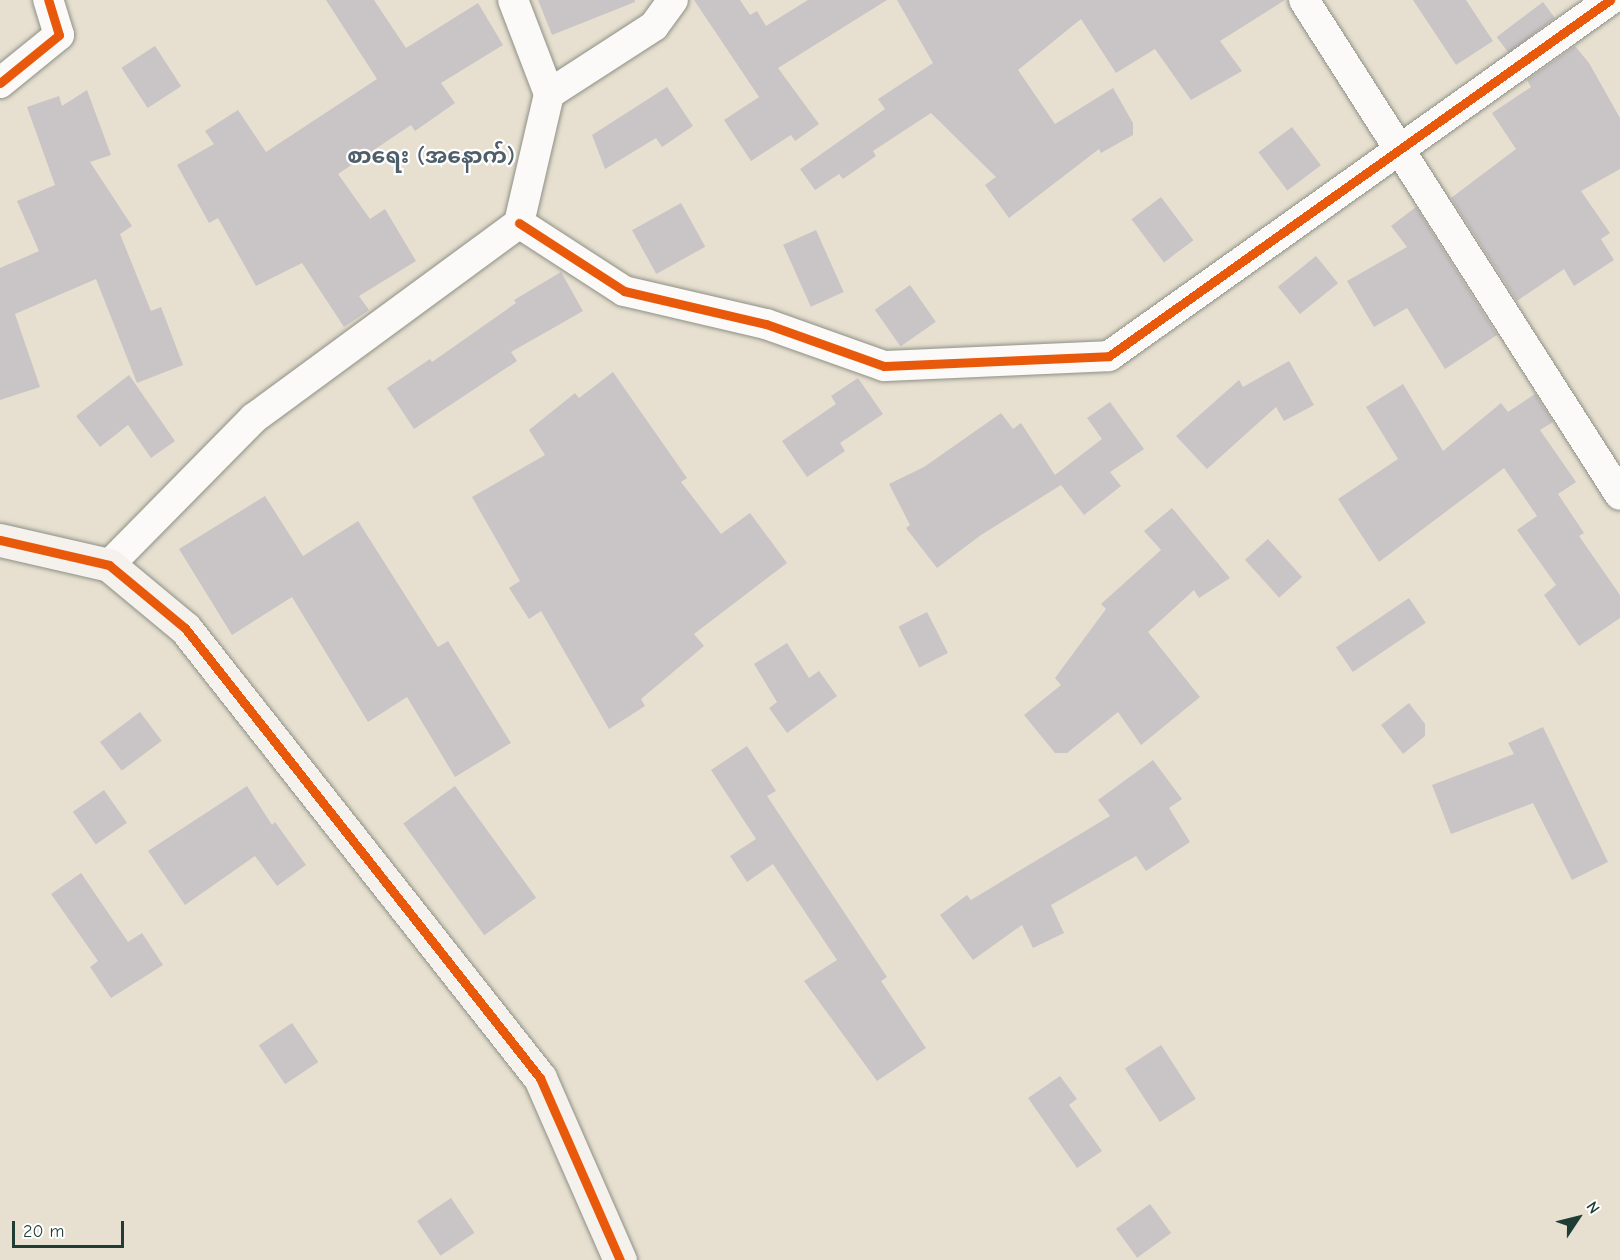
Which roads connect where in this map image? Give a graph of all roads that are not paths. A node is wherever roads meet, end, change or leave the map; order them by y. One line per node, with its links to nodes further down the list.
1 (48, 0): 6 (street)
2 (513, 0): 7 (street)
3 (673, 0): 7 (street)
4 (1304, 0): 8 (street)
5 (1610, 0): 8 (street)
6 (0, 83)
7 (549, 94): 9 (street)
8 (1401, 152): 9 (street); 10 (street)
9 (519, 223): 12 (street)
10 (1620, 495)
11 (0, 540): 12 (street)
12 (109, 565): 13 (street)
13 (620, 1260)

